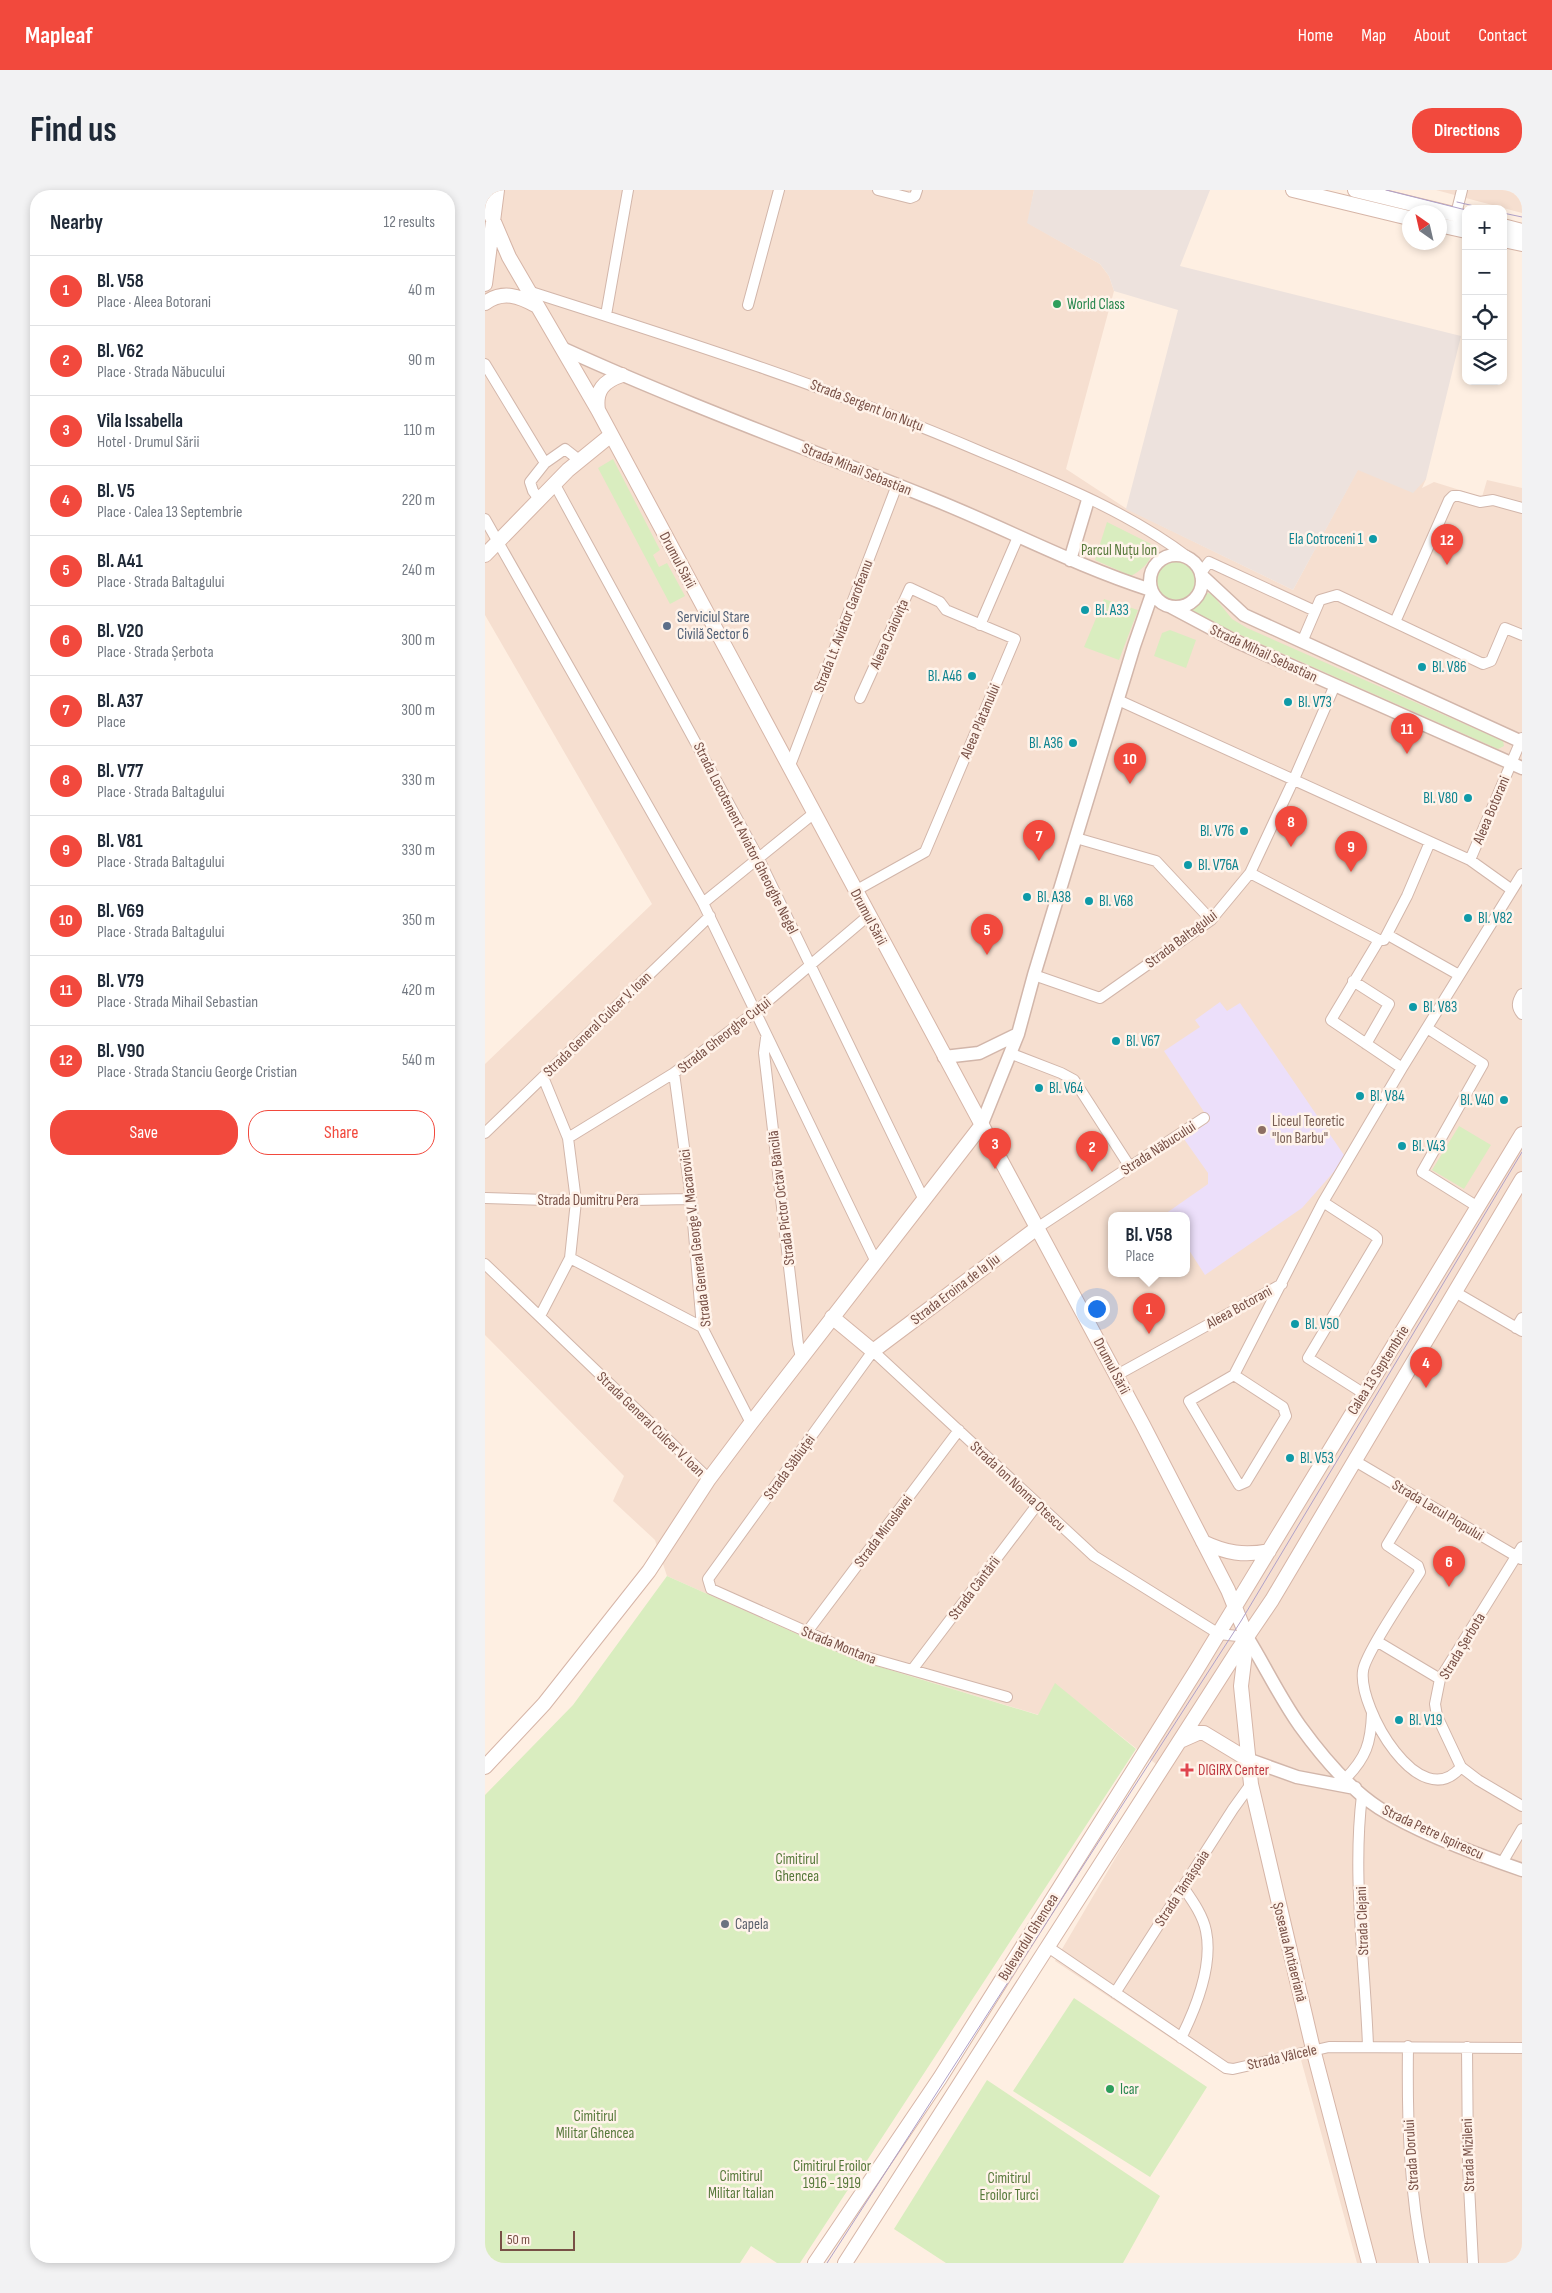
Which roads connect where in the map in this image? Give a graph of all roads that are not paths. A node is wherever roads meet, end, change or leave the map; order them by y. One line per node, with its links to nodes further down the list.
1 (497, 190): 11 (main road)
2 (628, 190): 22 (street)
3 (779, 190): 21 (street)
4 (878, 190): 5 (street)
5 (917, 190)
6 (1293, 190): 10 (main road)
7 (1355, 190): 12 (main road)
8 (1462, 190): 12 (street)
9 (485, 201): 11 (main road, Drumul Sării)
10 (1402, 216)
11 (494, 222): 17 (main road); 18 (main road, Drumul Sării)
12 (1456, 223)
13 (1507, 227): 14 (main road)
14 (1522, 231)
15 (1507, 241): 16 (main road)
16 (1522, 244)
17 (485, 284)
18 (528, 290): 20 (main road, Drumul Sării); 22 (street, Strada Sergent Ion Nuțu)
19 (485, 303): 20 (main road)
20 (537, 306): 23 (main road, Drumul Sării)
21 (748, 306)
22 (606, 315): 33 (street, Strada Sergent Ion Nuțu)
23 (564, 349): 25 (street, Strada Mihail Sebastian); 26 (main road, Drumul Sării)
24 (485, 364): 29 (street)
25 (622, 375): 26 (main road); 31 (street, Strada Mihail Sebastian)
26 (598, 410): 27 (main road, Drumul Sării)
27 (611, 435): 28 (main road); 56 (main road, Drumul Sării)
28 (579, 460): 29 (street); 30 (main road)
29 (545, 463): 32 (street)
30 (554, 483): 32 (main road); 61 (street, Strada Locotenent Aviator Gheorghe Negel)
31 (897, 485): 37 (street, Strada Mihail Sebastian); 56 (street, Strada Lt. Aviator Garofeanu)
32 (539, 498): 36 (main road)
33 (1088, 500): 40 (street, Strada Sergent Ion Nuțu); 41 (street)
34 (1522, 508): 47 (street)
35 (485, 519): 36 (street)
36 (496, 536): 38 (main road); 39 (main road); 67 (street)
37 (1017, 537): 41 (street, Strada Mihail Sebastian); 48 (street)
38 (485, 546)
39 (485, 555)
40 (1189, 558): 42 (street); 43 (street)
41 (1070, 560): 43 (street, Strada Mihail Sebastian)
42 (1201, 574): 44 (street); 45 (street); 50 (street, Strada Mihail Sebastian)
43 (1152, 592): 44 (street); 46 (street)
44 (1168, 606): 46 (street); 51 (street, Strada Mihail Sebastian)
45 (1315, 611): 47 (street); 50 (street)
46 (1145, 613): 53 (street)
47 (1395, 622): 49 (street)
48 (980, 624): 52 (street, Aleea Craiovița); 66 (street, Aleea Platanului)
49 (1521, 634)
50 (1302, 642): 54 (street, Strada Mihail Sebastian)
51 (1335, 685): 55 (street, Strada Mihail Sebastian); 57 (street, Strada Baltagului)
52 (860, 698)
53 (1118, 700): 57 (street); 59 (street)
54 (1522, 740): 55 (street, Aleea Botorani)
55 (1517, 766): 62 (street, Aleea Botorani)
56 (789, 768): 58 (main road, Drumul Sării)
57 (1294, 779): 60 (street); 63 (street, Strada Baltagului)
58 (813, 814): 61 (street); 66 (main road, Drumul Sării)
59 (1076, 838): 70 (street); 73 (street)
60 (1430, 842): 62 (street); 71 (street)
61 (758, 857): 67 (street); 72 (street, Strada Locotenent Aviator Gheorghe Negel)
62 (1470, 860): 65 (street, Aleea Botorani)
63 (1250, 873): 70 (street, Strada Baltagului); 71 (street)
64 (1522, 874): 65 (street, Aleea Botorani)
65 (1512, 890): 74 (street, Aleea Botorani)
66 (855, 891): 69 (main road, Drumul Sării)
67 (703, 903): 68 (street)
68 (710, 916): 77 (street); 87 (street, Strada General Culcer V. Ioan)
69 (868, 916): 72 (street, Strada Gheorghe Cuțui); 84 (main road, Drumul Sării)
70 (1213, 917): 73 (street, Strada Baltagului)
71 (1383, 938): 74 (street); 75 (street)
72 (810, 965): 77 (street, Strada Gheorghe Cuțui); 97 (street, Strada Locotenent Aviator Gheorghe Negel)
73 (1034, 975): 80 (street)
74 (1459, 975): 79 (street, Aleea Botorani)
75 (1353, 981): 82 (street); 82 (street)
76 (1522, 994): 78 (street)
77 (755, 1012): 81 (street); 86 (street, Strada Gheorghe Cuțui)
78 (1522, 1014)
79 (1427, 1028): 85 (street, Aleea Botorani); 100 (street)
80 (1018, 1034): 83 (street); 84 (street)
81 (766, 1037): 103 (street); 113 (street, Strada Pictor Octav Băncilă)
82 (1367, 1044): 85 (street)
83 (1011, 1054): 89 (street); 93 (street)
84 (945, 1057): 89 (main road, Drumul Sării)
85 (1402, 1068): 99 (street, Aleea Botorani)
86 (674, 1073): 92 (street, Strada Gheorghe Cuțui); 96 (street, Strada General George V. Macarovici)
87 (543, 1077): 90 (street, Strada General Culcer V. Ioan); 92 (street)
88 (1204, 1118): 93 (street, Strada Năbucului)
89 (981, 1126): 97 (main road); 101 (main road, Drumul Sării)
90 (485, 1133)
91 (1522, 1134): 100 (main road, Calea 13 Septembrie)
92 (568, 1138): 98 (street)
93 (1130, 1167): 101 (street, Strada Năbucului)
94 (1522, 1179): 106 (main road, Calea 13 Septembrie)
95 (485, 1198): 98 (street, Strada Dumitru Pera)
96 (691, 1199): 98 (street, Strada Dumitru Pera); 110 (street, Strada General George V. Macarovici)
97 (924, 1200): 103 (main road)
98 (576, 1201): 102 (street)
99 (1323, 1202): 105 (street, Aleea Botorani); 116 (street)
100 (1478, 1207): 116 (main road, Calea 13 Septembrie)
101 (1037, 1228): 112 (main road, Strada Eroina de la Jiu); 114 (main road, Drumul Sării)
102 (570, 1258): 107 (street); 110 (street)
103 (876, 1262): 108 (main road)
104 (485, 1264): 107 (street, Strada General Culcer V. Ioan)
105 (1282, 1284): 114 (street, Aleea Botorani); 115 (street)
106 (1455, 1292): 111 (street); 119 (main road, Calea 13 Septembrie)
107 (540, 1316): 120 (street, Strada General Culcer V. Ioan)
108 (833, 1317): 112 (main road, Strada Ion Nonna Otescu); 113 (main road)
109 (1522, 1318): 111 (street)
110 (703, 1327): 117 (street, Strada General George V. Macarovici)
111 (1519, 1329)
112 (873, 1351): 118 (street, Strada Ion Nonna Otescu); 127 (street, Strada Săbiuței)
113 (801, 1358): 117 (main road)
114 (1117, 1375): 123 (main road, Drumul Sării)
115 (1235, 1375): 115 (street)
116 (1363, 1393): 125 (main road, Calea 13 Septembrie)
117 (751, 1423): 120 (main road)
118 (959, 1430): 122 (street, Strada Ion Nonna Otescu); 129 (street, Strada Miroslavei)
119 (1355, 1460): 121 (street, Strada Lacul Plopului); 131 (main road, Calea 13 Septembrie)
120 (709, 1479): 140 (main road)
121 (1416, 1497): 126 (street, Strada Lacul Plopului); 132 (street)
122 (1037, 1505): 130 (street, Strada Ion Nonna Otescu); 133 (street, Strada Cântării)
123 (1203, 1542): 125 (main road); 128 (main road, Drumul Sării)
124 (1522, 1547): 126 (street, Strada Șerbota)
125 (1269, 1550): 128 (main road, Calea 13 Septembrie)
126 (1519, 1558): 134 (street, Strada Șerbota)
127 (708, 1584): 129 (street, Strada Montana)
128 (1235, 1607): 130 (main road, Bulevardul Ghencea); 131 (main road, Drumul Sării)
129 (807, 1632): 133 (street, Strada Montana)
130 (1219, 1634): 131 (street); 156 (main road, Bulevardul Ghencea)
131 (1247, 1637): 137 (main road, Bulevardul Ghencea); 138 (main road, Șoseaua Antiaeriană); 142 (street, Strada Petre Ispirescu)
132 (1378, 1642): 134 (street); 136 (street)
133 (911, 1670): 135 (street, Strada Montana)
134 (1440, 1679): 139 (street, Strada Șerbota)
135 (1007, 1697)
136 (1372, 1713): 139 (street); 142 (street)
137 (1179, 1741): 138 (main road); 148 (main road, Bulevardul Ghencea)
138 (1247, 1759): 141 (main road, Șoseaua Antiaeriană); 142 (street)
139 (1461, 1767): 143 (street, Strada Șerbota)
140 (485, 1768)
141 (1251, 1784): 147 (street, Strada Tămășoaia); 155 (main road, Șoseaua Antiaeriană)
142 (1354, 1787): 145 (street, Strada Petre Ispirescu); 151 (street, Strada Clejani)
143 (1522, 1806)
144 (1522, 1829): 145 (street)
145 (1502, 1863): 146 (street, Strada Petre Ispirescu)
146 (1522, 1870)
147 (1183, 1887): 149 (street, Strada Tămășoaia); 150 (street)
148 (1048, 1948): 149 (street, Strada Vâlcele); 157 (main road, Bulevardul Ghencea)
149 (1115, 1993): 150 (street, Strada Vâlcele)
150 (1181, 2038): 155 (street, Strada Vâlcele)
151 (1368, 2046): 152 (street, Strada Vâlcele); 155 (street, Strada Vâlcele)
152 (1408, 2046): 153 (street, Strada Vâlcele); 161 (street, Strada Dorului)
153 (1467, 2048): 154 (street, Strada Vâlcele); 162 (street, Strada Mizileni)
154 (1522, 2048)
155 (1313, 2049): 160 (main road, Șoseaua Antiaeriană)
156 (945, 2068): 157 (main road); 158 (main road, Bulevardul Ghencea)
157 (963, 2079): 159 (main road, Bulevardul Ghencea)
158 (815, 2263)
159 (845, 2263)
160 (1369, 2263)
161 (1424, 2263)
162 (1473, 2263)

